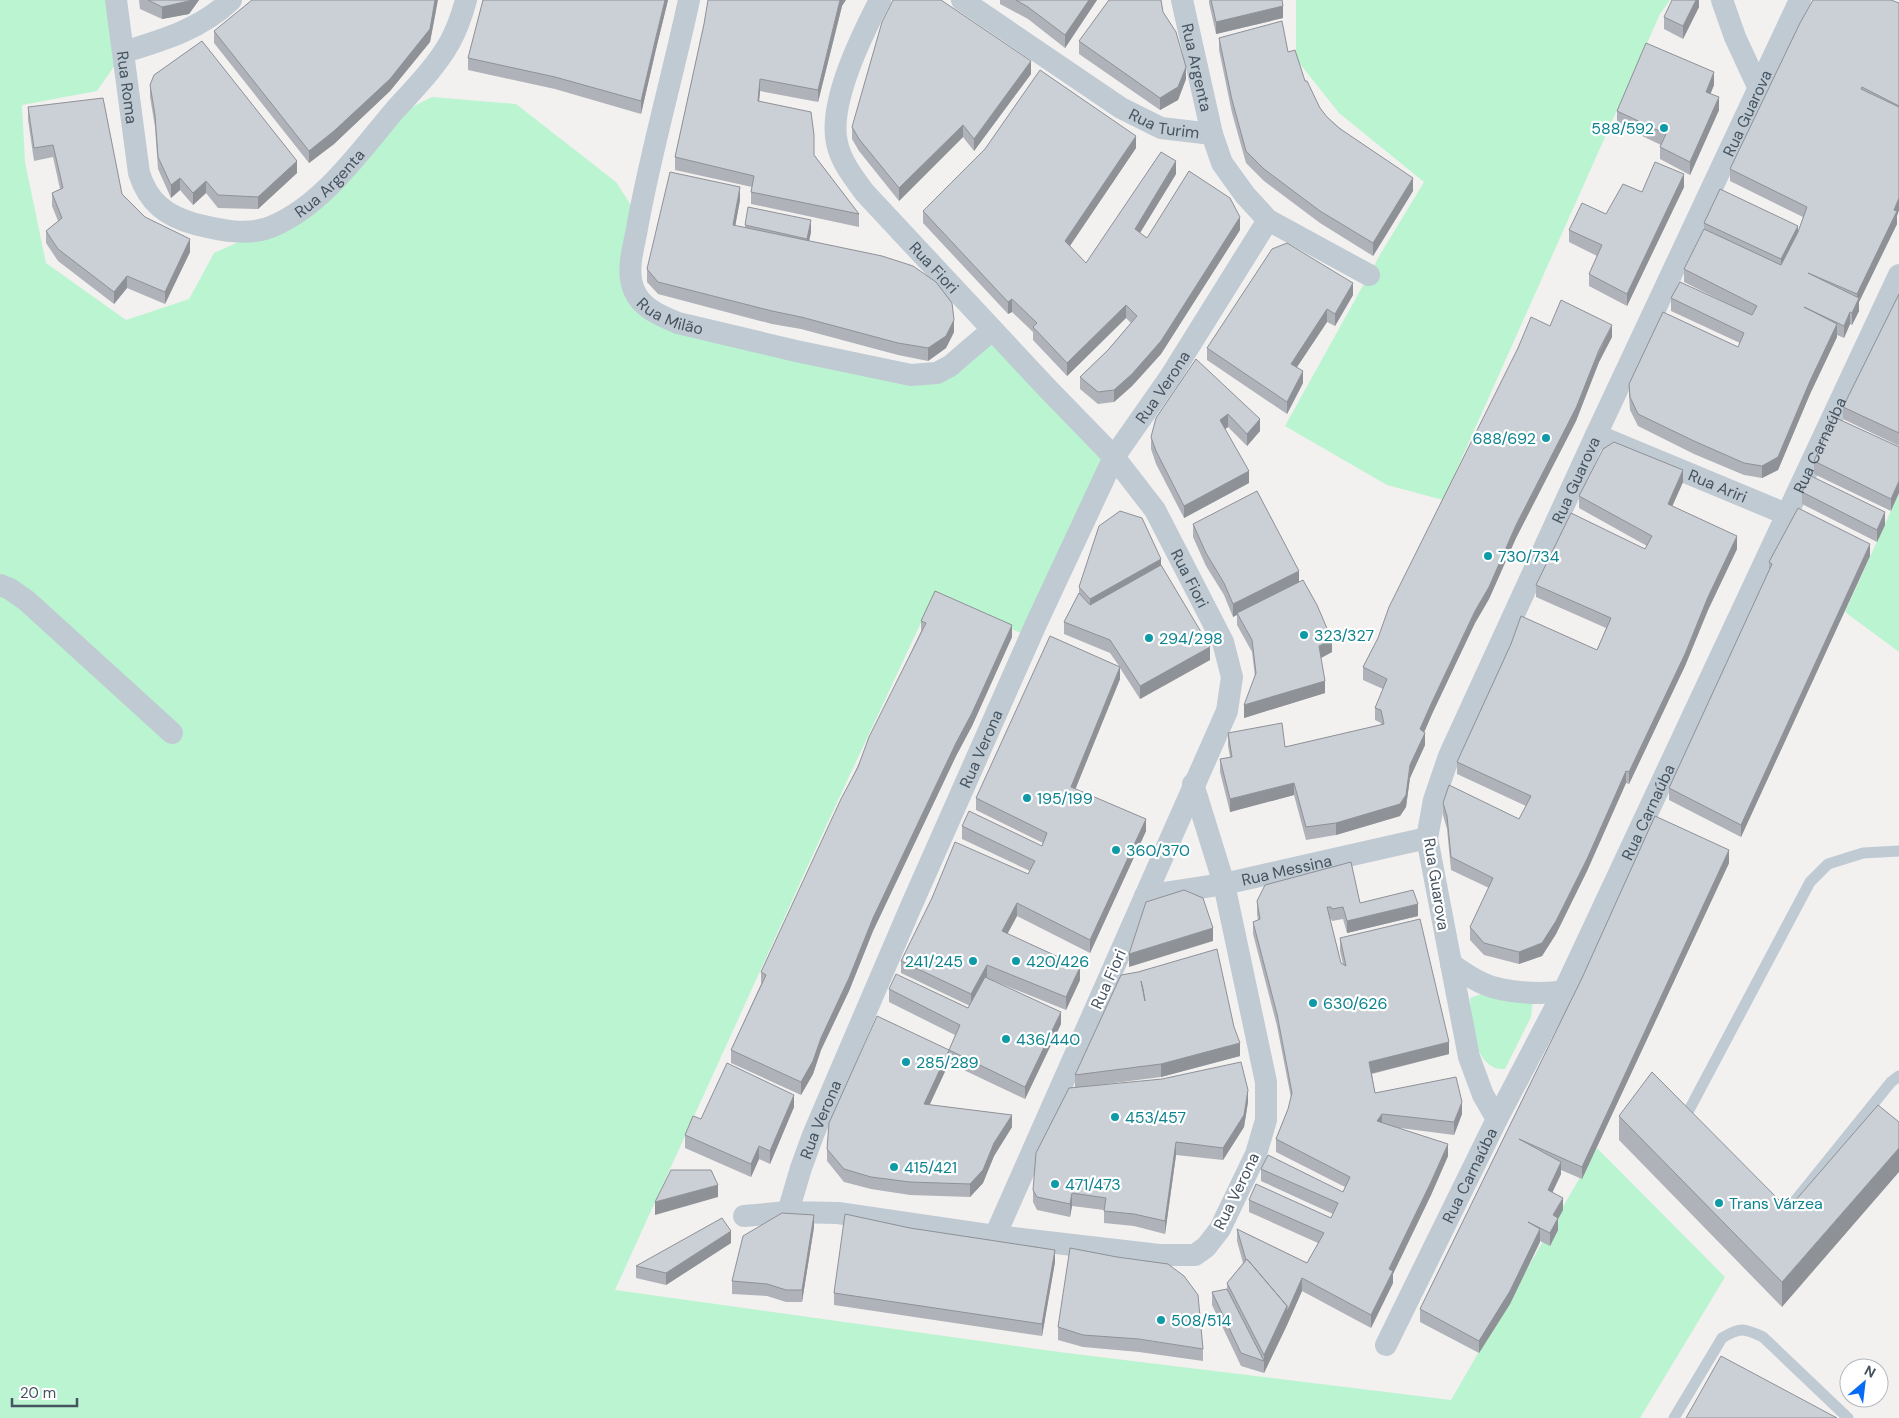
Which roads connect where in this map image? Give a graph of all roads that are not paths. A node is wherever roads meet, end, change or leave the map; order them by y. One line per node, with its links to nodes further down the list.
1 (116, 0): 10 (street, Rua Roma)
2 (230, 0): 10 (street)
3 (466, 0): 13 (street, Rua Argenta)
4 (689, 0): 17 (street, Rua Milão)
5 (880, 0): 17 (street, Rua Fiori)
6 (962, 0): 12 (street, Rua Turim)
7 (1182, 0): 12 (street, Rua Argenta)
8 (1722, 0): 11 (street)
9 (1800, 0): 11 (street, Rua Guarova)
10 (124, 52): 13 (street, Rua Roma)
11 (1759, 89): 18 (street, Rua Guarova)
12 (1212, 134): 14 (street, Rua Turim)
13 (140, 173)
14 (1268, 220): 15 (street, Rua Turim); 19 (street, Rua Verona)
15 (1369, 275)
16 (1899, 275): 20 (street, Rua Carnaúba)
17 (992, 330): 19 (street, Rua Fiori)
18 (1596, 435): 20 (street, Rua Ariri); 24 (street, Rua Guarova)
19 (1114, 457): 23 (street, Rua Fiori); 33 (street, Rua Verona)
20 (1786, 514): 29 (street, Rua Carnaúba)
21 (0, 585): 22 (street)
22 (172, 734)
23 (1193, 784): 26 (street, Rua Verona); 27 (street, Rua Fiori)
24 (1427, 838): 26 (street, Rua Messina); 28 (street, Rua Guarova)
25 (1899, 851): 31 (lane)
26 (1224, 884): 27 (street, Rua Messina); 36 (street, Rua Verona)
27 (1144, 896): 36 (street, Rua Fiori)
28 (1451, 964): 29 (street); 32 (street, Rua Guarova)
29 (1564, 991): 32 (street, Rua Carnaúba)
30 (1899, 1076): 34 (lane)
31 (1688, 1112)
32 (1497, 1119): 37 (street, Rua Carnaúba)
33 (788, 1212): 35 (street); 36 (street, Rua Verona)
34 (1787, 1212)
35 (744, 1216)
36 (995, 1236)
37 (1386, 1345)
38 (1674, 1418): 39 (lane)
39 (1848, 1418)

